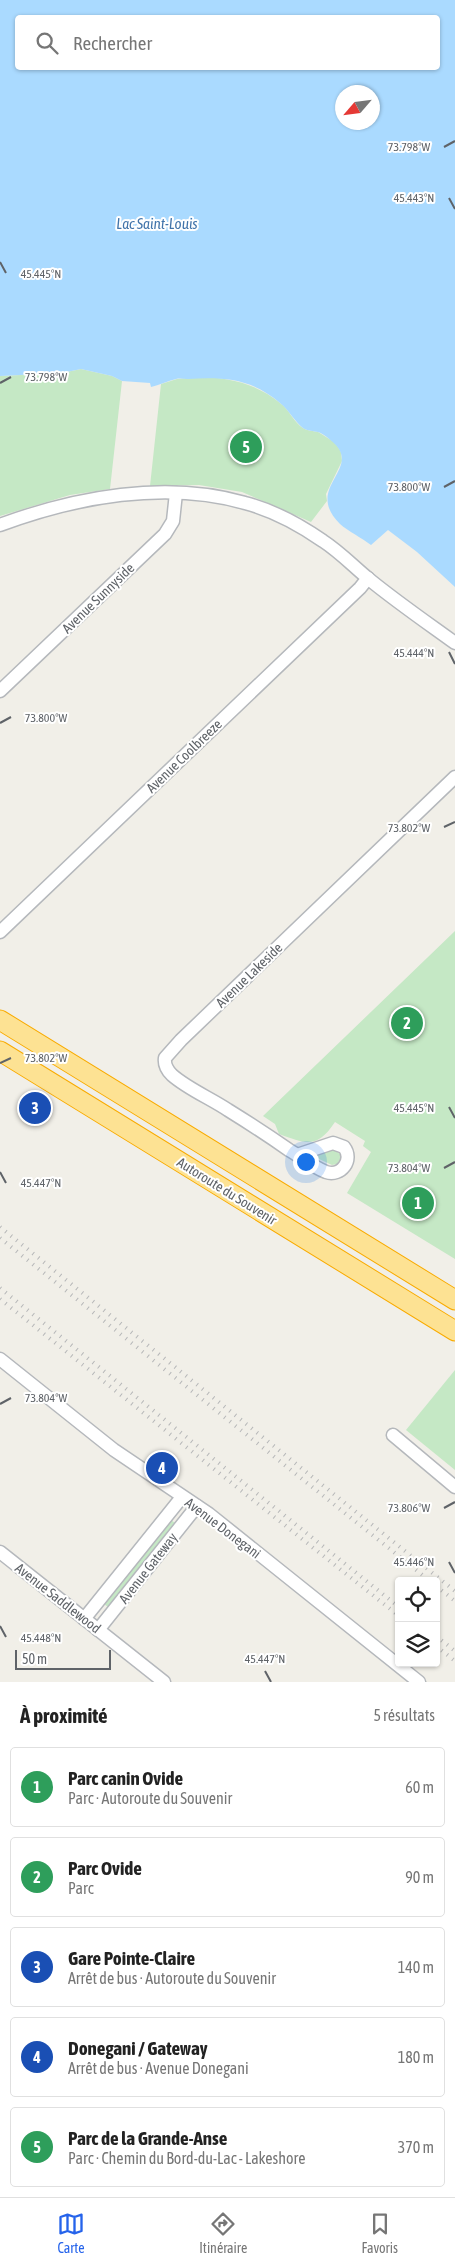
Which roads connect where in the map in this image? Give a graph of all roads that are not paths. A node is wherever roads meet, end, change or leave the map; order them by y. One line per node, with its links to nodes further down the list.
1 (176, 493): 2 (street); 3 (street); 5 (street, Avenue Sunnyside)
2 (0, 525)
3 (368, 578): 4 (street); 7 (street, Avenue Coolbreeze)
4 (455, 643)
5 (0, 692)
6 (455, 777): 10 (street, Avenue Lakeside)
7 (0, 932)
8 (0, 1020): 11 (highway, Autoroute du Souvenir)
9 (0, 1051): 12 (highway, Autoroute du Souvenir)
10 (297, 1155)
11 (455, 1300)
12 (455, 1331)
13 (0, 1359): 16 (street, Avenue Donegani)
14 (393, 1435): 15 (street)
15 (455, 1487)
16 (182, 1497): 17 (street, Avenue Donegani); 19 (street, Avenue Gateway)
17 (197, 1506): 20 (street, Avenue Gateway); 22 (street, Avenue Donegani)
18 (0, 1552): 19 (street, Avenue Saddlewood)
19 (84, 1619): 20 (street, Avenue Saddlewood)
20 (98, 1630): 21 (street, Avenue Saddlewood)
21 (164, 1682)
22 (419, 1682)

